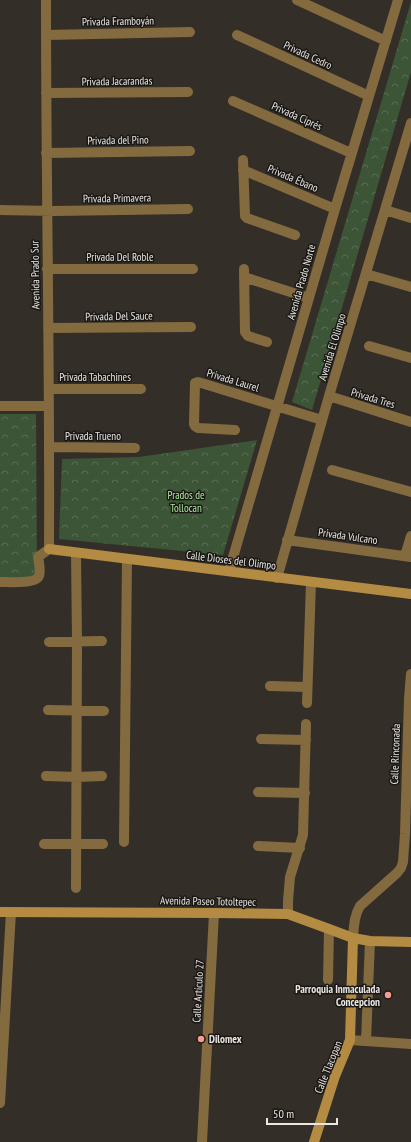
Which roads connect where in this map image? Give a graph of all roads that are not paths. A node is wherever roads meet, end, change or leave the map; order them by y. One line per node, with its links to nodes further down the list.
1 (46, 0): 5 (street, Avenida Prado Sur)
2 (297, 0): 7 (street)
3 (398, 0): 7 (street, Avenida Prado Norte)
4 (190, 32): 5 (street, Privada Framboyán)
5 (46, 35): 9 (street, Avenida Prado Sur)
6 (237, 35): 10 (street, Privada Cedro)
7 (386, 41): 10 (street, Avenida Prado Norte)
8 (188, 92): 9 (street, Privada Jacarandas)
9 (46, 93): 14 (street, Avenida Prado Sur)
10 (369, 96): 15 (street, Avenida Prado Norte)
11 (233, 101): 15 (street, Privada Ciprés)
12 (411, 123): 19 (street, Avenida El Olimpo)
13 (190, 151): 14 (street, Privada del Pino)
14 (46, 153): 20 (street, Avenida Prado Sur)
15 (352, 153): 17 (street, Avenida Prado Norte)
16 (188, 209): 20 (street, Privada Primavera)
17 (335, 209): 22 (street, Privada Ébano); 27 (street, Avenida Prado Norte)
18 (0, 210): 20 (street, Privada Primavera)
19 (385, 210): 21 (street); 25 (street, Avenida El Olimpo)
20 (47, 211): 23 (street, Avenida Prado Sur)
21 (411, 218)
22 (295, 235)
23 (47, 269): 24 (street, Privada Del Roble); 29 (street, Avenida Prado Sur)
24 (192, 270)
25 (366, 274): 26 (street); 35 (street, Avenida El Olimpo)
26 (411, 287)
27 (309, 298): 30 (street); 38 (street, Avenida Prado Norte)
28 (191, 327): 29 (street, Privada Del Sauce)
29 (48, 328): 33 (street, Avenida Prado Sur)
30 (267, 342)
31 (369, 346): 32 (street)
32 (411, 358)
33 (49, 389): 34 (street, Privada Tabachines); 37 (street, Avenida Prado Sur)
34 (141, 389)
35 (329, 396): 39 (street, Avenida El Olimpo); 40 (street, Privada Tres)
36 (0, 406): 37 (street)
37 (49, 406): 42 (street, Avenida Prado Sur)
38 (277, 406): 39 (street, Privada Laurel); 41 (street, Privada Laurel); 52 (street, Avenida Prado Norte)
39 (322, 420): 47 (street, Avenida El Olimpo)
40 (411, 422)
41 (235, 430)
42 (50, 447): 43 (street, Privada Trueno); 48 (street, Avenida Prado Sur)
43 (135, 448)
44 (332, 470): 45 (street)
45 (411, 492)
46 (411, 536): 50 (street, Privada Vulcano)
47 (287, 540): 50 (street, Privada Vulcano); 53 (street, Avenida El Olimpo)
48 (49, 549): 49 (main road, Calle Dioses del Olimpo); 54 (street)
49 (76, 553): 51 (main road, Calle Dioses del Olimpo); 57 (street)
50 (408, 556)
51 (127, 559): 52 (main road, Calle Dioses del Olimpo); 77 (street)
52 (229, 571): 53 (main road, Calle Dioses del Olimpo)
53 (277, 578): 55 (main road, Calle Dioses del Olimpo)
54 (0, 582)
55 (311, 582): 56 (main road, Calle Dioses del Olimpo); 62 (street)
56 (411, 594)
57 (77, 641): 58 (street); 59 (street); 66 (street)
58 (102, 641)
59 (49, 642)
60 (411, 674): 63 (street, Calle Rinconada)
61 (270, 686): 62 (street)
62 (307, 687): 64 (street)
63 (410, 699): 76 (street, Calle Rinconada)
64 (307, 703)
65 (48, 710): 66 (street)
66 (77, 710): 67 (street); 73 (street)
67 (104, 710)
68 (306, 724): 70 (street)
69 (261, 739): 70 (street)
70 (306, 740): 75 (street)
71 (46, 776): 73 (street)
72 (102, 776): 73 (street)
73 (77, 777): 80 (street)
74 (258, 792): 75 (street)
75 (305, 793): 82 (street)
76 (408, 834): 89 (street, Calle Rinconada)
77 (124, 842)
78 (44, 844): 80 (street)
79 (103, 844): 80 (street)
80 (77, 845): 83 (street)
81 (258, 846): 82 (street)
82 (300, 848): 87 (street)
83 (76, 888)
84 (0, 912): 85 (main road, Avenida Paseo Totoltepec)
85 (11, 912): 86 (main road, Avenida Paseo Totoltepec); 96 (street)
86 (214, 913): 87 (main road, Avenida Paseo Totoltepec); 97 (street, Calle Artículo 27)
87 (288, 914): 88 (main road, Avenida Paseo Totoltepec)
88 (329, 929): 89 (main road, Avenida Paseo Totoltepec); 92 (street)
89 (353, 938): 90 (main road, Avenida Paseo Totoltepec); 93 (main road)
90 (370, 941): 91 (main road, Avenida Paseo Totoltepec); 94 (street)
91 (411, 942)
92 (328, 980)
93 (350, 1040): 94 (street, Calle Tlacopan); 98 (main road, Calle Tlacopan)
94 (366, 1041): 95 (street, Calle Tlacopan)
95 (411, 1044)
96 (0, 1103)
97 (202, 1142)
98 (314, 1142)

